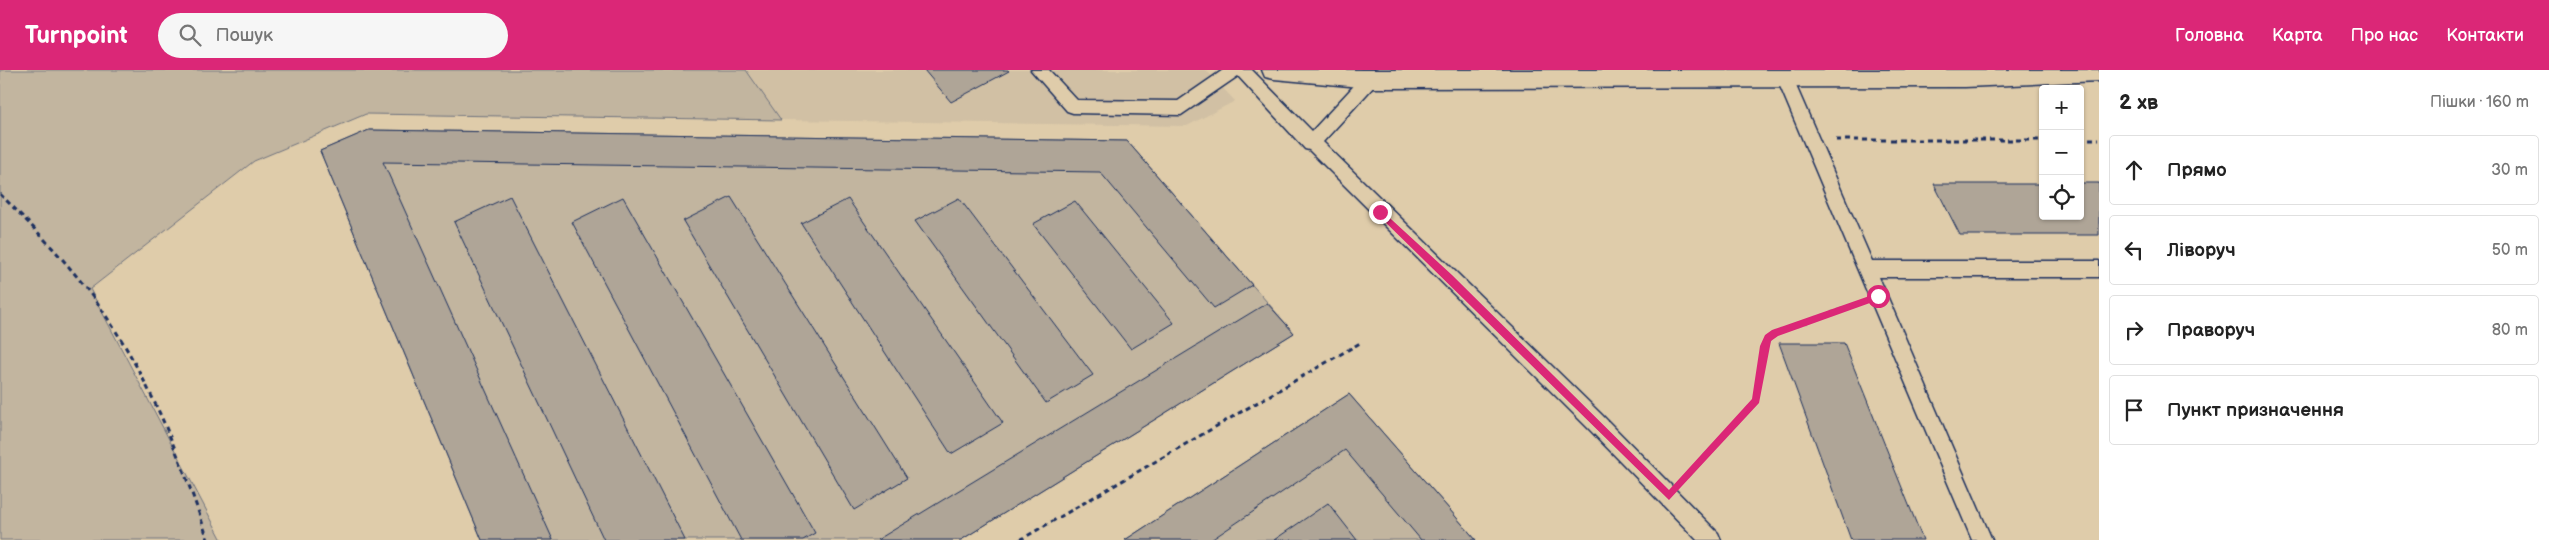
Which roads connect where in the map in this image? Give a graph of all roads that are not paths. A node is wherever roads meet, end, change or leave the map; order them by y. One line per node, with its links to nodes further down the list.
1 (1039, 70): 2 (lane)
2 (1235, 70)
3 (1242, 70): 12 (lane)
4 (1274, 70): 6 (street)
5 (2099, 72): 8 (street)
6 (1370, 74): 9 (street); 12 (lane)
7 (1816, 74): 8 (street); 11 (street)
8 (1963, 74)
9 (1513, 75): 10 (street)
10 (1666, 77): 11 (street)
11 (1785, 78): 13 (lane)
12 (1312, 144): 15 (lane)
13 (1866, 269): 14 (lane); 16 (lane)
14 (2099, 269)
15 (1711, 540)
16 (1982, 540)

